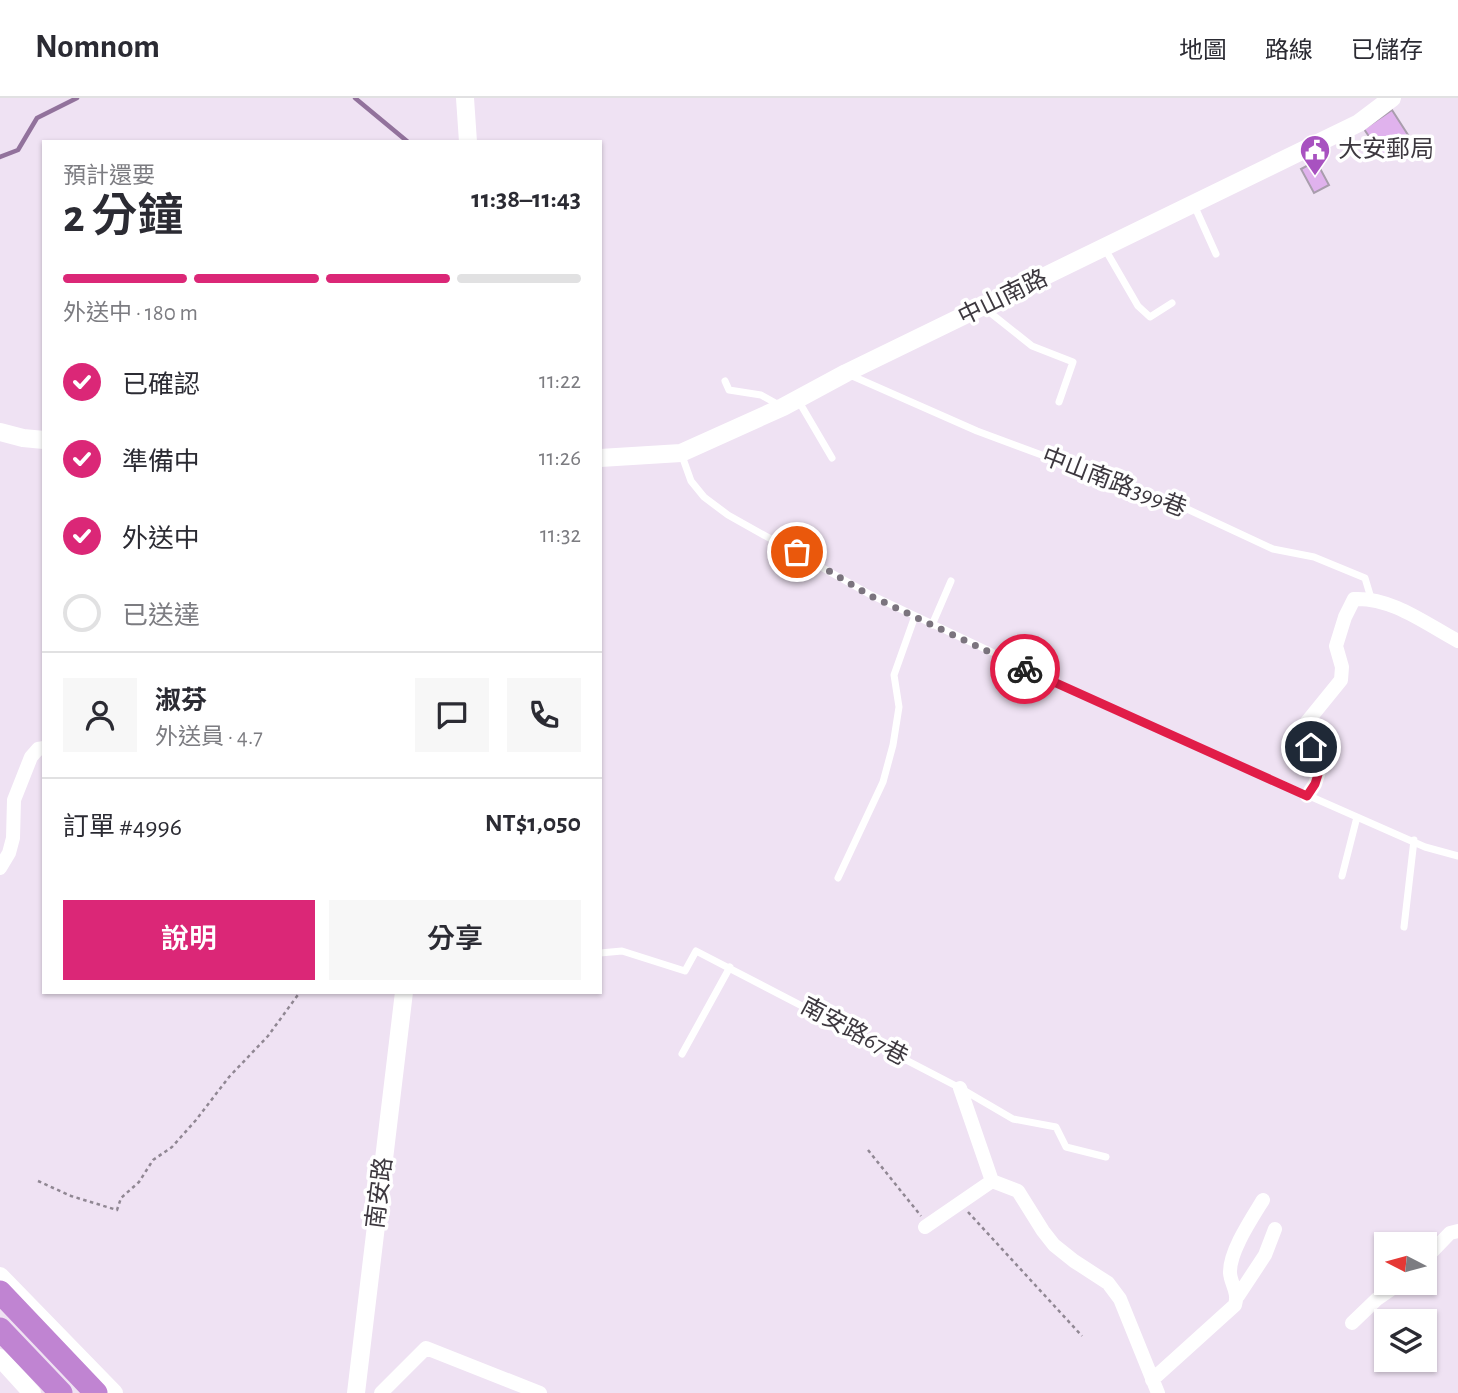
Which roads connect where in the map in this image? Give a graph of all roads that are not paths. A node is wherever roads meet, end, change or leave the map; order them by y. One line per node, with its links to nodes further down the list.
1 (465, 98): 3 (street)
2 (1392, 98): 4 (street, 中山南路)
3 (468, 140)
4 (1194, 204): 5 (street, 中山南路); 6 (lane)
5 (1105, 249): 7 (lane); 8 (street, 中山南路)
6 (1216, 254)
7 (1172, 303)
8 (983, 307): 9 (street, 中山南路); 11 (lane)
9 (846, 373): 12 (street, 中山南路); 19 (lane, 中山南路399巷)
10 (725, 380): 12 (lane)
11 (1059, 402)
12 (790, 403): 15 (street, 中山南路); 17 (lane)
13 (0, 432): 14 (street)
14 (42, 440)
15 (681, 453): 16 (street, 中山南路); 20 (lane)
16 (602, 458)
17 (832, 458)
18 (951, 581): 21 (lane)
19 (1371, 598): 22 (street); 24 (street)
20 (915, 617): 21 (lane); 30 (lane)
21 (932, 625): 24 (lane)
22 (1458, 641)
23 (42, 748): 28 (street)
24 (1307, 796): 25 (lane)
25 (1357, 817): 26 (lane); 29 (lane)
26 (1414, 841): 27 (lane); 31 (lane)
27 (1458, 856)
28 (0, 868)
29 (1342, 876)
30 (838, 878)
31 (1404, 926)
32 (602, 953): 33 (lane, 南安路67巷)
33 (730, 967): 35 (lane); 36 (lane, 南安路67巷)
34 (404, 994): 56 (street, 南安路)
35 (682, 1054)
36 (960, 1088): 37 (lane, 南安路67巷); 38 (street)
37 (1107, 1157)
38 (992, 1181): 40 (street); 51 (street)
39 (1263, 1200): 47 (street)
40 (924, 1222)
41 (1275, 1229): 47 (street)
42 (1458, 1231): 43 (street)
43 (1437, 1246)
44 (0, 1276): 55 (street)
45 (0, 1292): 54 (highway)
46 (1383, 1295): 48 (street)
47 (1238, 1296): 51 (street)
48 (1352, 1323)
49 (0, 1329): 53 (highway)
50 (0, 1358): 52 (street)
51 (1155, 1387)
52 (32, 1393)
53 (61, 1393)
54 (96, 1393)
55 (114, 1393)
56 (356, 1393)
57 (381, 1393): 58 (street)
58 (540, 1393)

